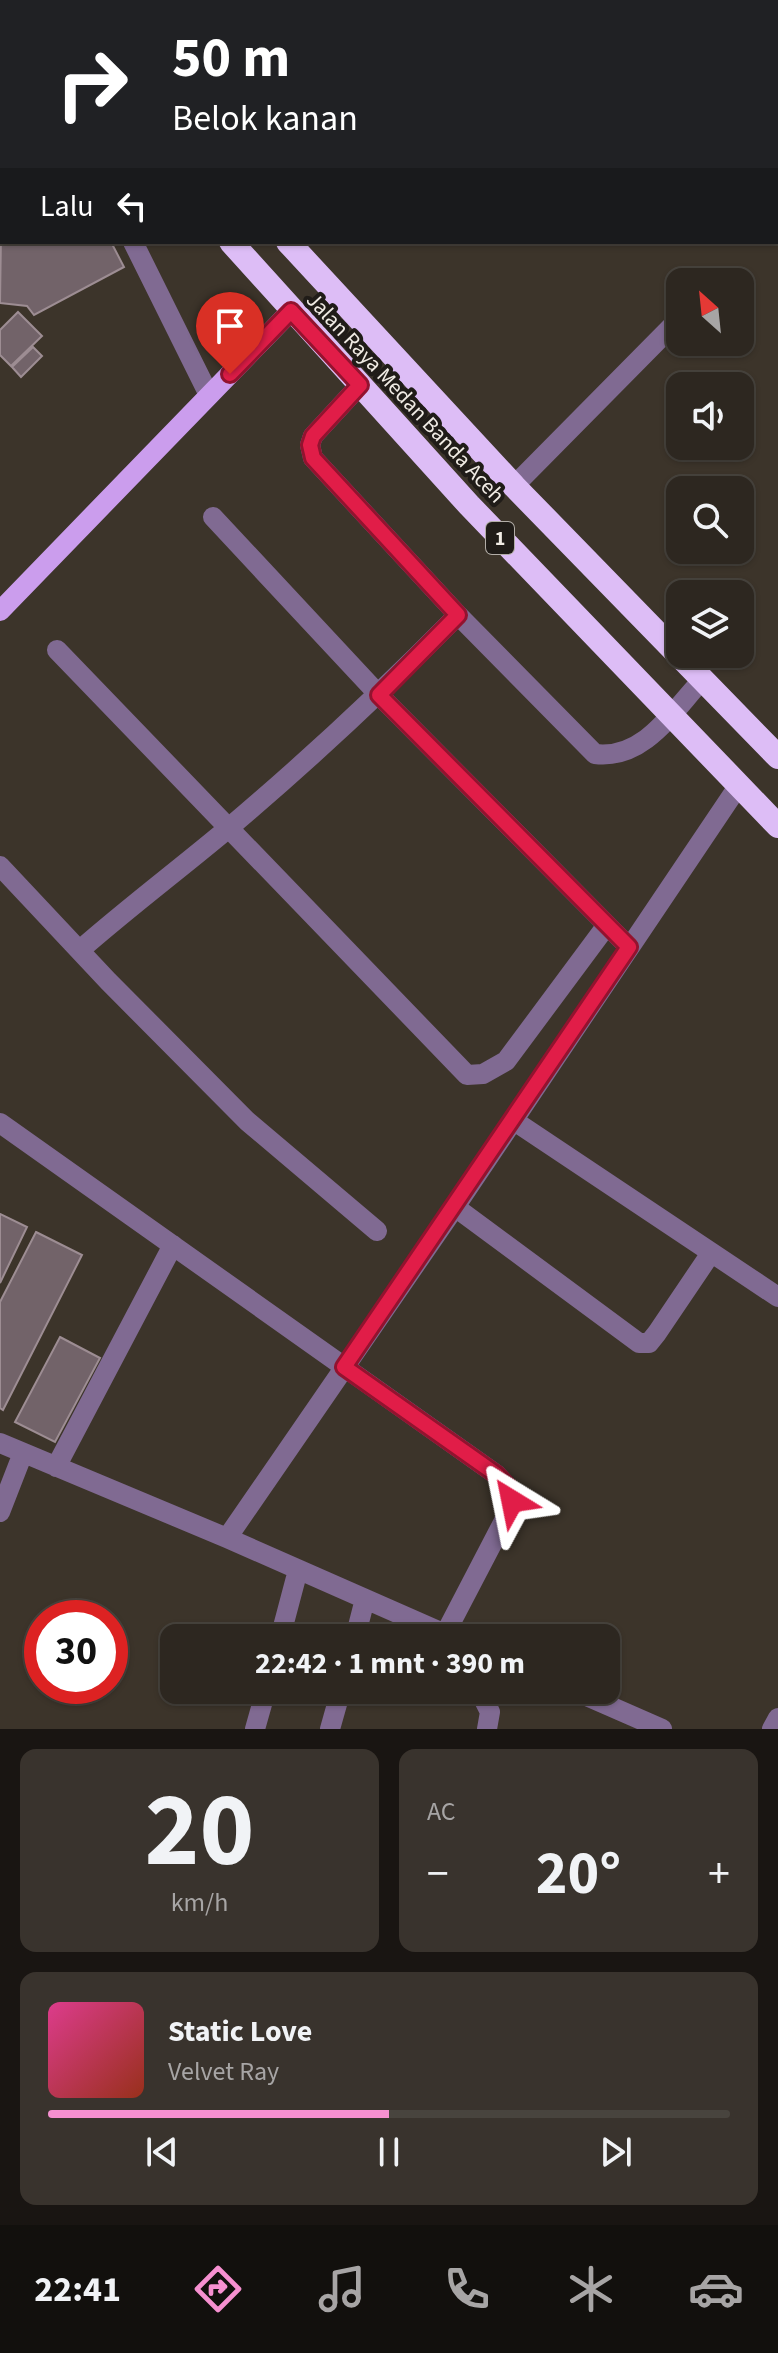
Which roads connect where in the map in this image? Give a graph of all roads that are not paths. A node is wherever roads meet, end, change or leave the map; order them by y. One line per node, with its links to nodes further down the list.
1 (134, 244): 7 (street)
2 (233, 244): 4 (highway, Jalan Raya Medan Banda Aceh / 1)
3 (290, 244): 8 (highway, Jalan Raya Medan Banda Aceh / 1)
4 (291, 311): 6 (highway, Jalan Raya Medan Banda Aceh / 1); 7 (main road)
5 (666, 332): 8 (street)
6 (360, 385): 11 (street); 15 (highway, Jalan Raya Medan Banda Aceh / 1)
7 (209, 395): 10 (main road)
8 (514, 486): 13 (highway, Jalan Raya Medan Banda Aceh / 1)
9 (213, 517): 14 (street)
10 (0, 611)
11 (458, 615): 14 (street); 15 (street)
12 (57, 650): 19 (street)
13 (702, 680): 15 (street); 16 (highway, Jalan Raya Medan Banda Aceh / 1)
14 (379, 695): 19 (street); 21 (street)
15 (671, 714): 17 (highway, Jalan Raya Medan Banda Aceh / 1)
16 (775, 746)
17 (739, 785): 18 (highway, Jalan Raya Medan Banda Aceh / 1); 22 (street)
18 (778, 826)
19 (230, 827): 21 (street); 23 (street)
20 (0, 866): 23 (street)
21 (607, 925): 22 (street)
22 (629, 947): 24 (street)
23 (80, 950): 27 (street)
24 (513, 1120): 26 (street); 29 (street)
25 (0, 1123): 28 (street)
26 (455, 1207): 29 (street); 31 (street)
27 (377, 1231)
28 (173, 1245): 31 (street); 34 (street)
29 (711, 1253): 30 (street)
30 (778, 1297)
31 (344, 1367): 36 (street); 42 (street)
32 (0, 1443): 33 (street)
33 (23, 1453): 34 (street); 35 (street)
34 (56, 1467): 36 (street)
35 (0, 1512)
36 (227, 1538): 37 (street)
37 (298, 1570): 38 (street); 39 (street)
38 (365, 1599): 40 (street); 41 (street)
39 (284, 1624)
40 (359, 1624)
41 (422, 1624)
42 (456, 1624)
43 (262, 1704): 48 (street)
44 (337, 1704): 49 (street)
45 (486, 1704): 50 (street)
46 (605, 1704): 51 (street)
47 (778, 1718): 52 (street)
48 (255, 1729)
49 (330, 1729)
50 (487, 1729)
51 (662, 1729)
52 (772, 1729)

